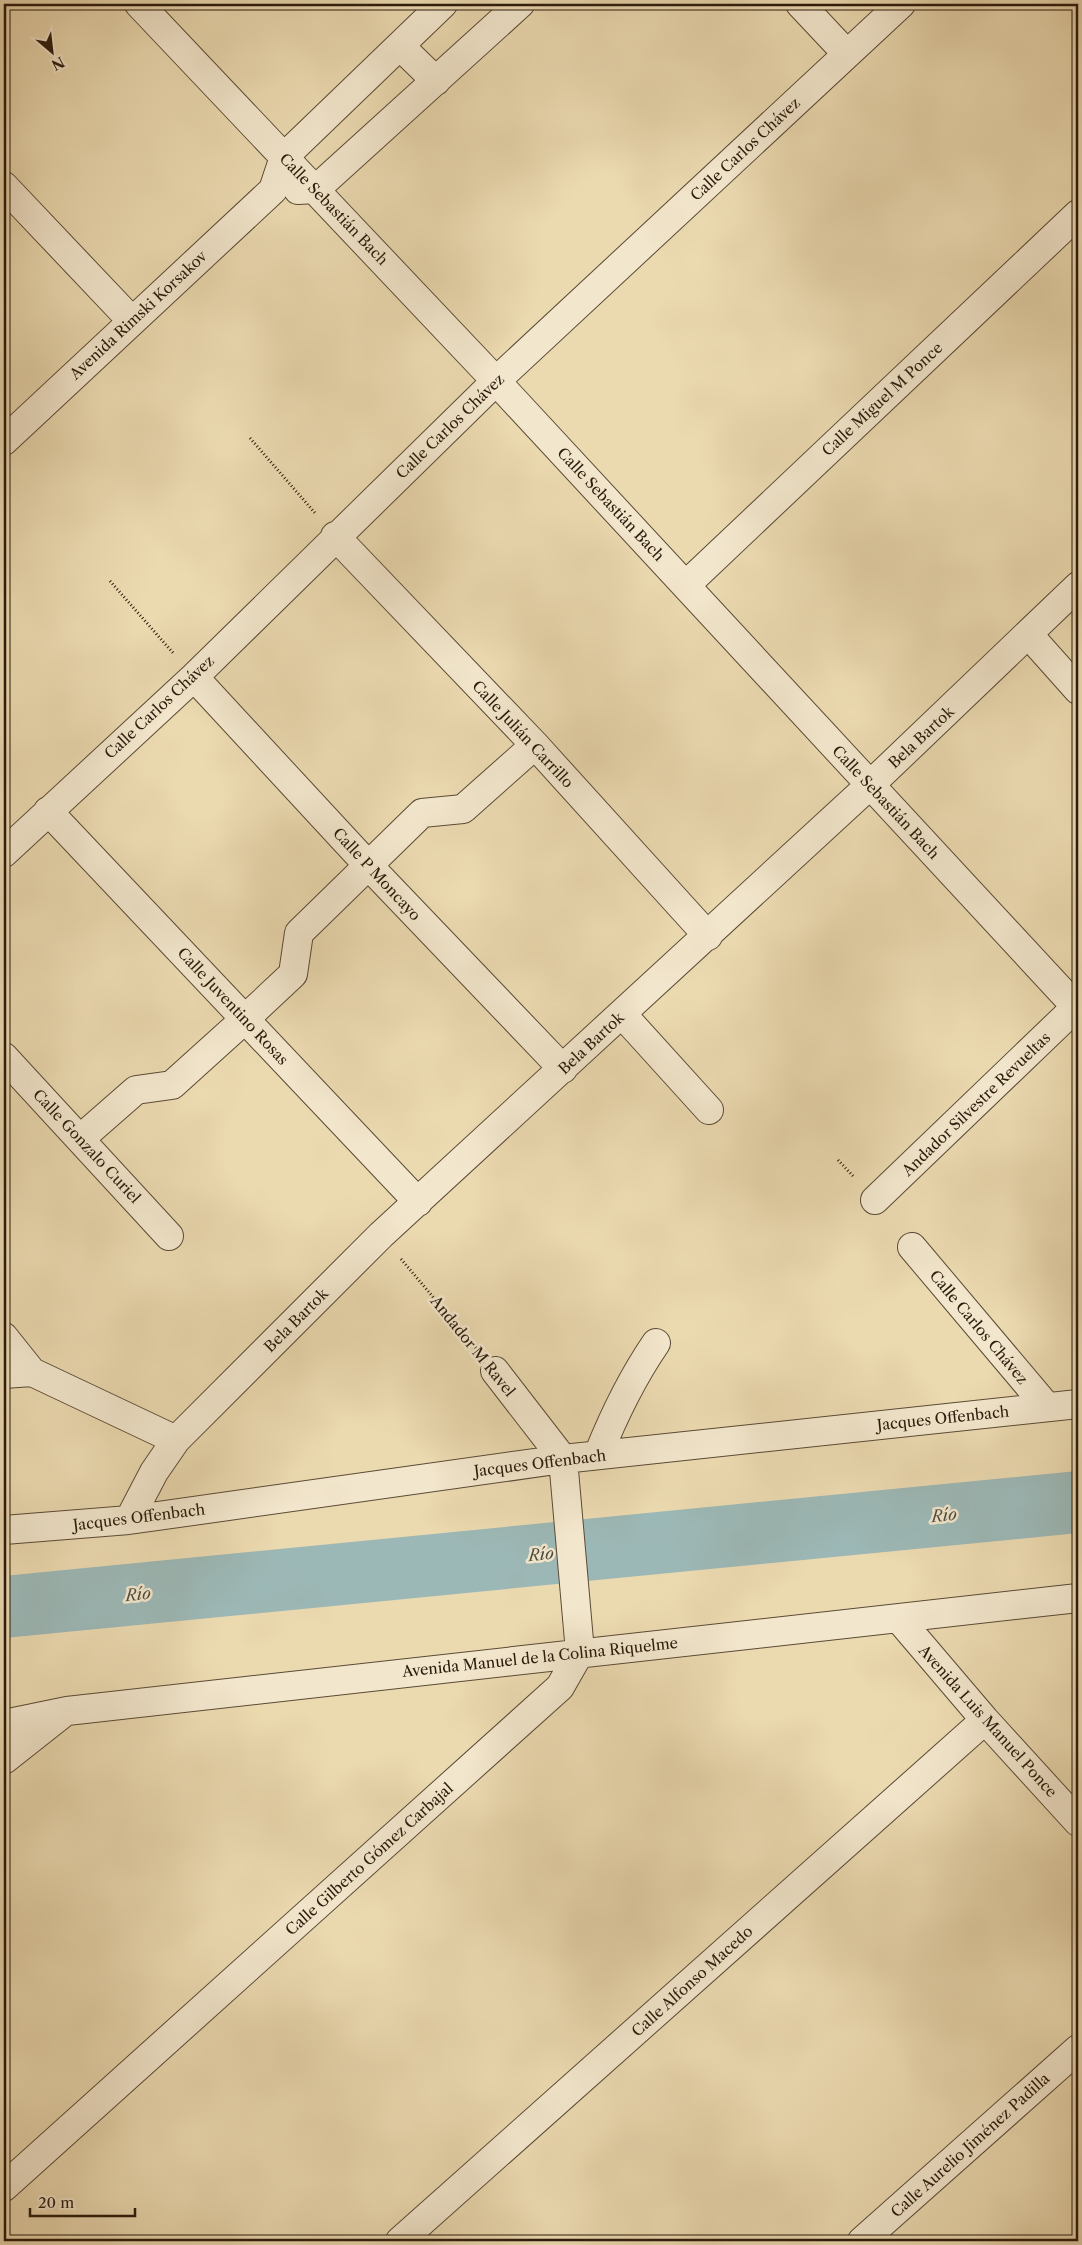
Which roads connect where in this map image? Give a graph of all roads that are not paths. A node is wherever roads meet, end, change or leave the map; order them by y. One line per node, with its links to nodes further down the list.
1 (139, 4): 9 (street, Calle Sebastián Bach)
2 (443, 4): 6 (street, Avenida Rimski Korsakov)
3 (520, 4): 8 (street)
4 (800, 4): 7 (street)
5 (901, 4): 7 (street, Calle Carlos Chávez)
6 (400, 46): 8 (street); 9 (street, Avenida Rimski Korsakov)
7 (847, 54): 15 (street, Calle Carlos Chávez)
8 (436, 81): 12 (street)
9 (284, 157): 11 (street, Avenida Rimski Korsakov); 12 (street, Calle Sebastián Bach)
10 (4, 186): 14 (street)
11 (273, 190): 12 (street); 14 (street, Avenida Rimski Korsakov)
12 (316, 190): 15 (street, Calle Sebastián Bach)
13 (1078, 214): 18 (street, Calle Miguel M Ponce)
14 (132, 320): 16 (street, Avenida Rimski Korsakov)
15 (496, 381): 17 (street, Calle Carlos Chávez); 18 (street, Calle Sebastián Bach)
16 (4, 441)
17 (335, 536): 21 (street, Calle Carlos Chávez); 23 (street, Calle Julián Carrillo)
18 (686, 585): 24 (street, Calle Sebastián Bach)
19 (1078, 586): 20 (street, Bela Bartok)
20 (1030, 635): 22 (street); 24 (street, Bela Bartok)
21 (194, 676): 25 (street, Calle Carlos Chávez); 27 (street, Calle P Moncayo)
22 (1078, 690)
23 (535, 745): 27 (street); 28 (street, Calle Julián Carrillo)
24 (870, 785): 28 (street, Bela Bartok); 29 (street, Calle Sebastián Bach)
25 (48, 811): 26 (street, Calle Carlos Chávez); 31 (street, Calle Juventino Rosas)
26 (4, 853)
27 (367, 864): 31 (street); 33 (street, Calle P Moncayo)
28 (708, 936): 30 (street, Bela Bartok)
29 (1077, 1008): 36 (street, Andador Silvestre Revueltas)
30 (622, 1014): 33 (street, Bela Bartok); 34 (street)
31 (246, 1019): 35 (street); 37 (street, Calle Juventino Rosas)
32 (4, 1057): 35 (street, Calle Gonzalo Curiel)
33 (563, 1069): 37 (street, Bela Bartok)
34 (709, 1110)
35 (80, 1139): 38 (street, Calle Gonzalo Curiel)
36 (875, 1200)
37 (418, 1202): 47 (street, Bela Bartok)
38 (170, 1236)
39 (912, 1247): 46 (street, Calle Carlos Chávez)
40 (4, 1337): 43 (street)
41 (656, 1343): 48 (street)
42 (495, 1371): 49 (street, Andador M Ravel)
43 (32, 1372): 44 (street); 47 (street)
44 (4, 1374)
45 (1078, 1404): 46 (street, Jacques Offenbach)
46 (1047, 1407): 48 (street, Jacques Offenbach)
47 (176, 1440): 50 (street, Bela Bartok)
48 (598, 1455): 49 (street, Jacques Offenbach)
49 (563, 1459): 50 (street, Jacques Offenbach); 54 (street)
50 (129, 1520): 51 (street, Jacques Offenbach)
51 (4, 1530)
52 (1078, 1598): 53 (street, Avenida Manuel de la Colina Riquelme)
53 (899, 1620): 54 (street, Avenida Manuel de la Colina Riquelme); 56 (street, Avenida Luis Manuel Ponce)
54 (580, 1652): 55 (street, Avenida Manuel de la Colina Riquelme); 61 (street, Calle Gilberto Gómez Carbajal)
55 (66, 1711): 57 (street, Avenida Manuel de la Colina Riquelme); 58 (street)
56 (985, 1720): 59 (street, Avenida Luis Manuel Ponce); 62 (street, Calle Alfonso Macedo)
57 (4, 1724)
58 (4, 1760)
59 (1078, 1822)
60 (1078, 2049): 63 (street, Calle Aurelio Jiménez Padilla)
61 (4, 2187)
62 (400, 2241)
63 (862, 2241)

